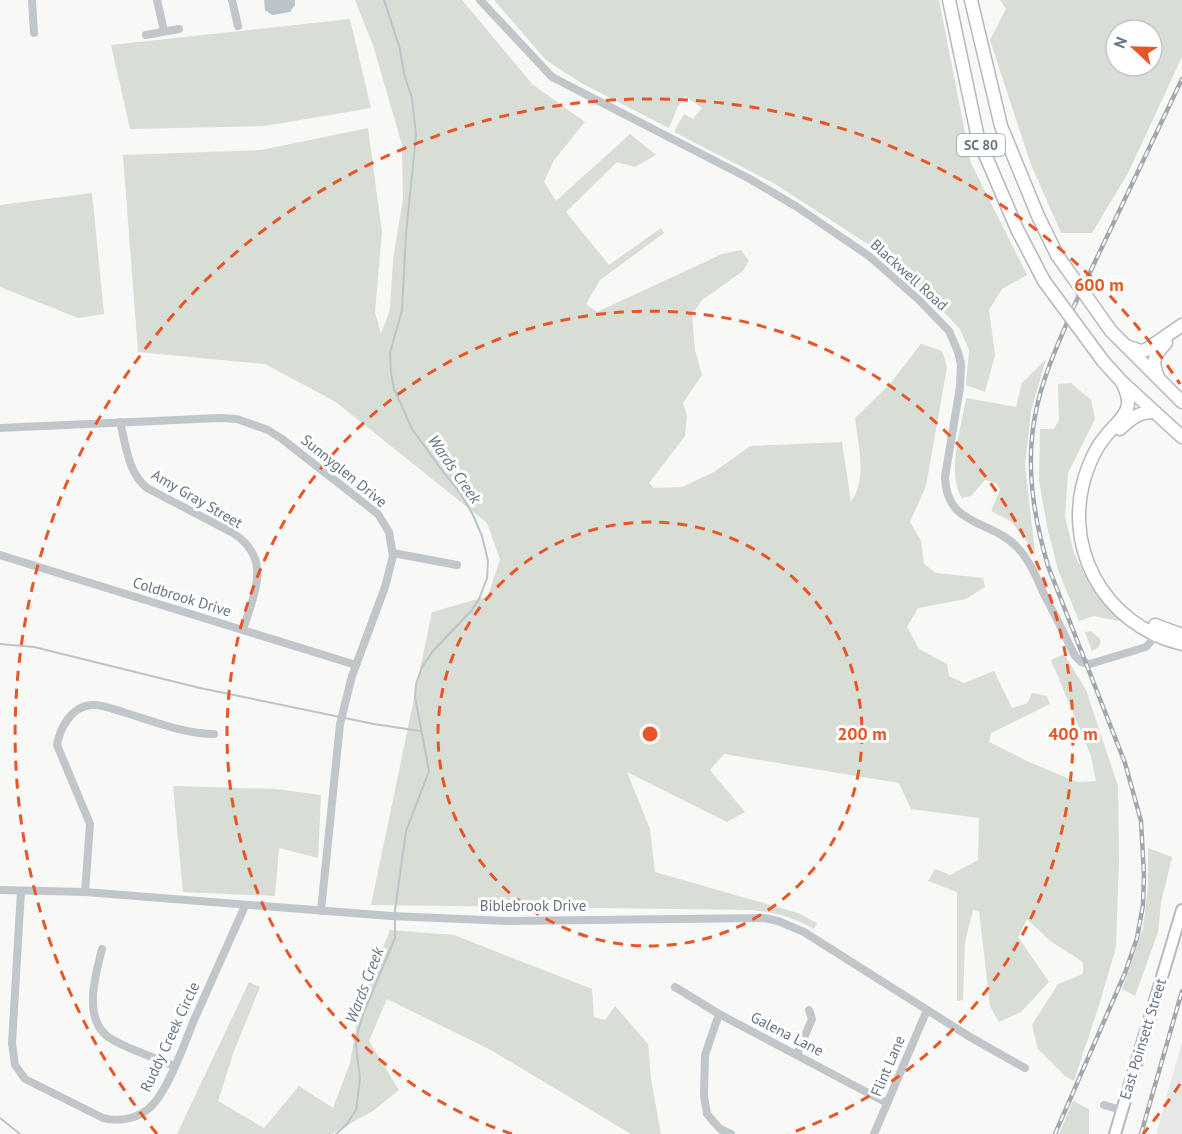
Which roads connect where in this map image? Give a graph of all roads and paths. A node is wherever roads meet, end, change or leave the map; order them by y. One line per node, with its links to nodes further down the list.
1 (32, 0): 10 (street)
2 (157, 0): 9 (street)
3 (232, 0): 7 (street)
4 (480, 0): 26 (street, Blackwell Road)
5 (949, 0): 16 (main road, SC 80, bridge)
6 (972, 0): 14 (main road, SC 80, bridge)
7 (238, 26)
8 (178, 29): 9 (street)
9 (164, 32): 11 (street)
10 (34, 33)
11 (146, 35)
12 (1182, 325): 14 (main road)
13 (1182, 332): 15 (main road)
14 (1123, 345): 15 (main road, SC 80)
15 (1160, 381): 17 (main road, SC 80)
16 (1122, 382): 18 (main road, SC 80); 26 (main road)
17 (1182, 402)
18 (1154, 412): 21 (main road, SC 80); 26 (main road)
19 (120, 423): 20 (street, Sunnyglen Drive); 22 (street, Sunnyglen Drive); 25 (street, Amy Gray Street)
20 (0, 428)
21 (1182, 436)
22 (393, 553): 24 (street); 29 (street, Sunnyglen Drive)
23 (0, 555): 25 (street, Coldbrook Drive)
24 (457, 566)
25 (243, 630): 29 (street, Coldbrook Drive)
26 (1159, 631): 27 (main road); 28 (main road)
27 (1182, 635)
28 (1182, 644)
29 (356, 665): 36 (street, Sunnyglen Drive)
30 (214, 734): 33 (street)
31 (0, 890): 32 (street, Biblebrook Drive)
32 (21, 891): 33 (street, Biblebrook Drive); 43 (street, Ruddy Creek Circle)
33 (85, 892): 34 (street, Biblebrook Drive)
34 (245, 906): 36 (street, Biblebrook Drive); 43 (street, Ruddy Creek Circle)
35 (1182, 910): 47 (main road, East Poinsett Street)
36 (321, 911): 40 (street, Biblebrook Drive)
37 (102, 949): 43 (street)
38 (675, 987): 41 (street, Galena Lane)
39 (808, 1010): 42 (street)
40 (927, 1010): 44 (street, Biblebrook Drive); 45 (street, Flint Lane)
41 (719, 1014): 42 (street, Galena Lane); 48 (street)
42 (797, 1054): 45 (street, Galena Lane)
43 (174, 1066)
44 (1025, 1068)
45 (887, 1103): 49 (street, Flint Lane)
46 (1104, 1105): 47 (street)
47 (1121, 1110): 50 (main road, East Poinsett Street)
48 (731, 1134)
49 (874, 1134)
50 (1114, 1134)

